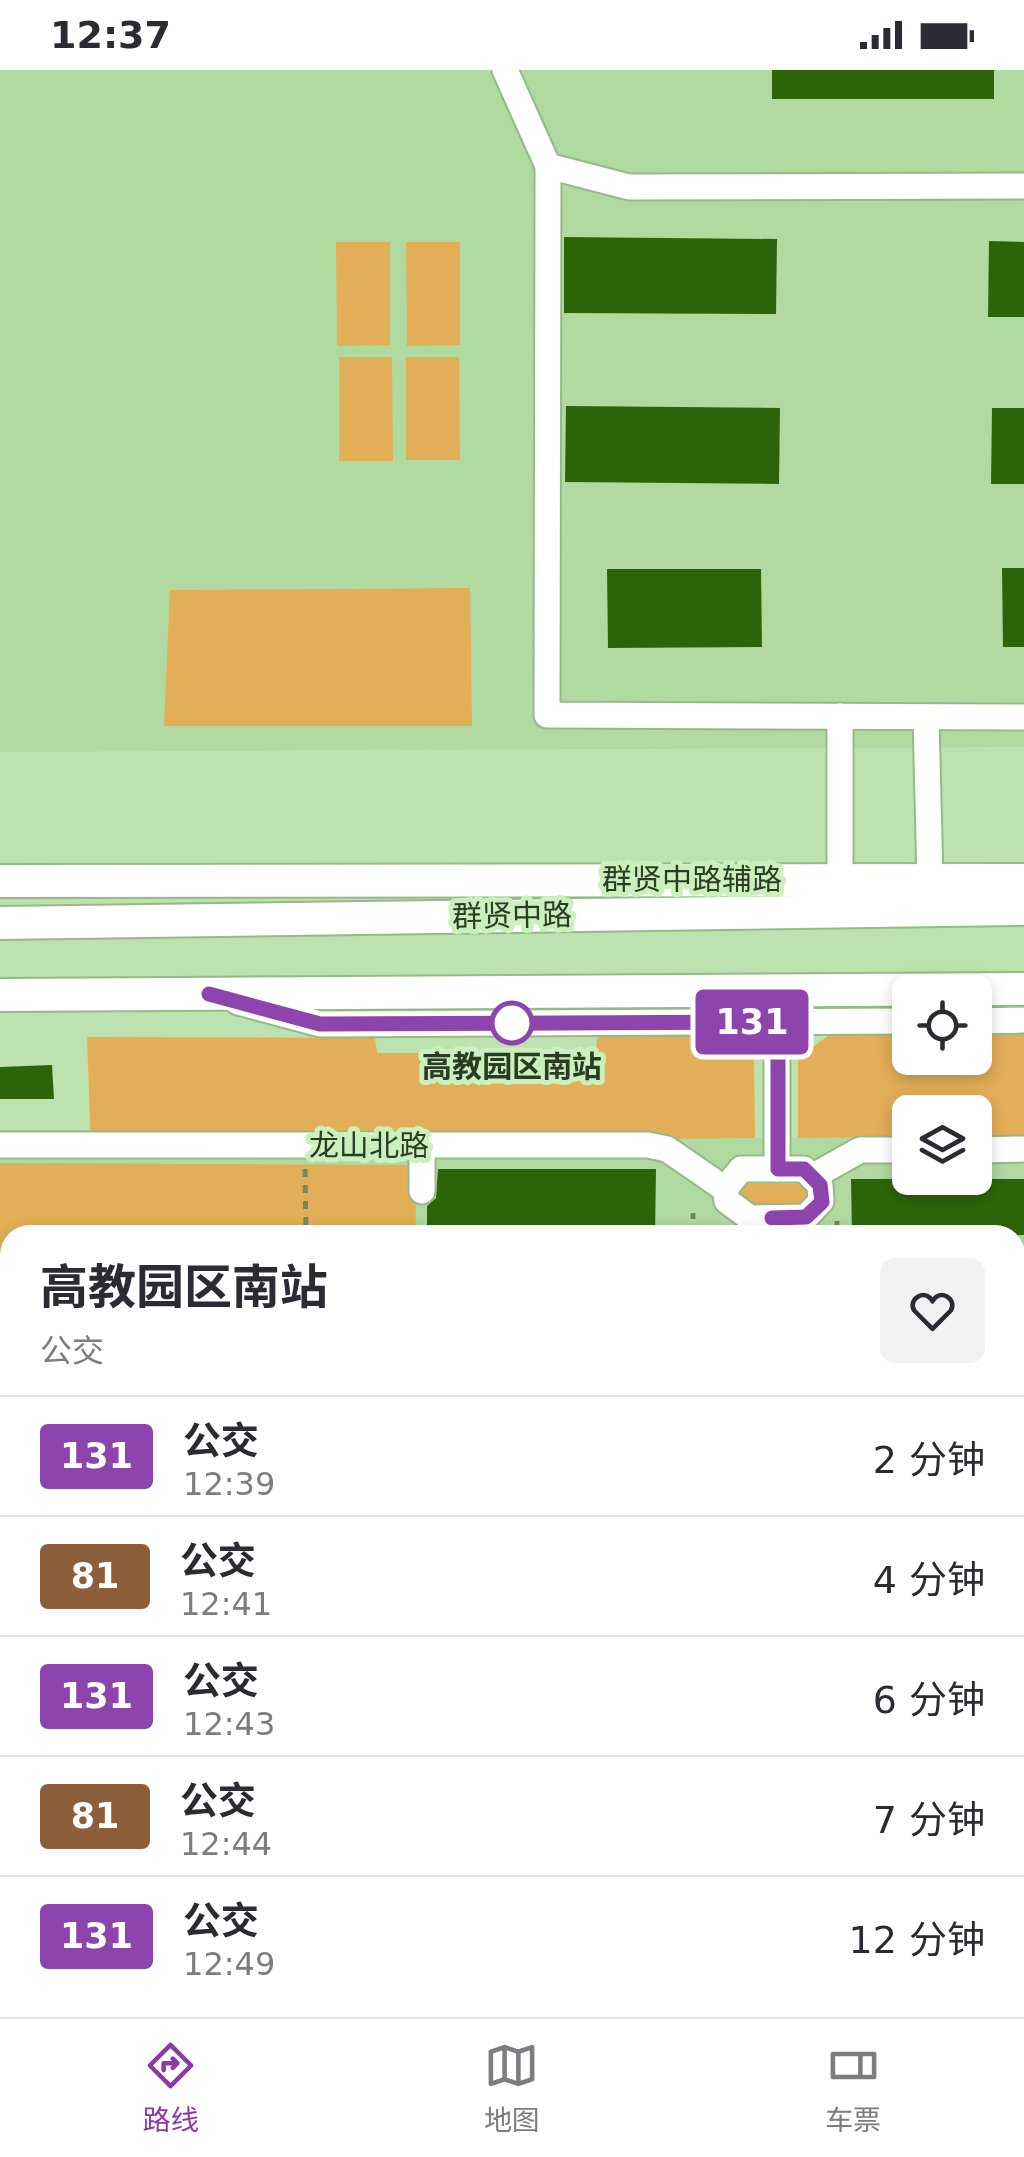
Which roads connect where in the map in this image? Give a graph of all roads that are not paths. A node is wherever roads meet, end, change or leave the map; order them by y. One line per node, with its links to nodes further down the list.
1 (505, 70): 2 (street)
2 (548, 166): 3 (street); 4 (street)
3 (1024, 186)
4 (840, 716): 5 (street); 7 (street)
5 (926, 716): 6 (street); 8 (street)
6 (1024, 717)
7 (840, 880): 8 (main road, 群贤中路辅路); 10 (main road, 群贤中路辅路)
8 (930, 880): 9 (main road, 群贤中路辅路)
9 (1024, 880)
10 (0, 881)
11 (1024, 909): 12 (main road, 群贤中路)
12 (0, 924)
13 (1024, 989): 14 (main road)
14 (209, 994): 15 (main road); 19 (street)
15 (0, 995)
16 (992, 1020): 17 (street)
17 (1024, 1020)
18 (892, 1021): 19 (street)
19 (778, 1022): 25 (street)
20 (0, 1145): 21 (street, 龙山北路)
21 (422, 1146): 27 (street, 龙山北路); 28 (street)
22 (1024, 1149): 24 (street)
23 (892, 1150): 26 (street)
24 (992, 1150)
25 (778, 1169): 26 (street); 27 (street)
26 (812, 1177): 30 (street)
27 (726, 1190): 29 (street, 龙山北路)
28 (422, 1192)
29 (769, 1225)
30 (776, 1225)

